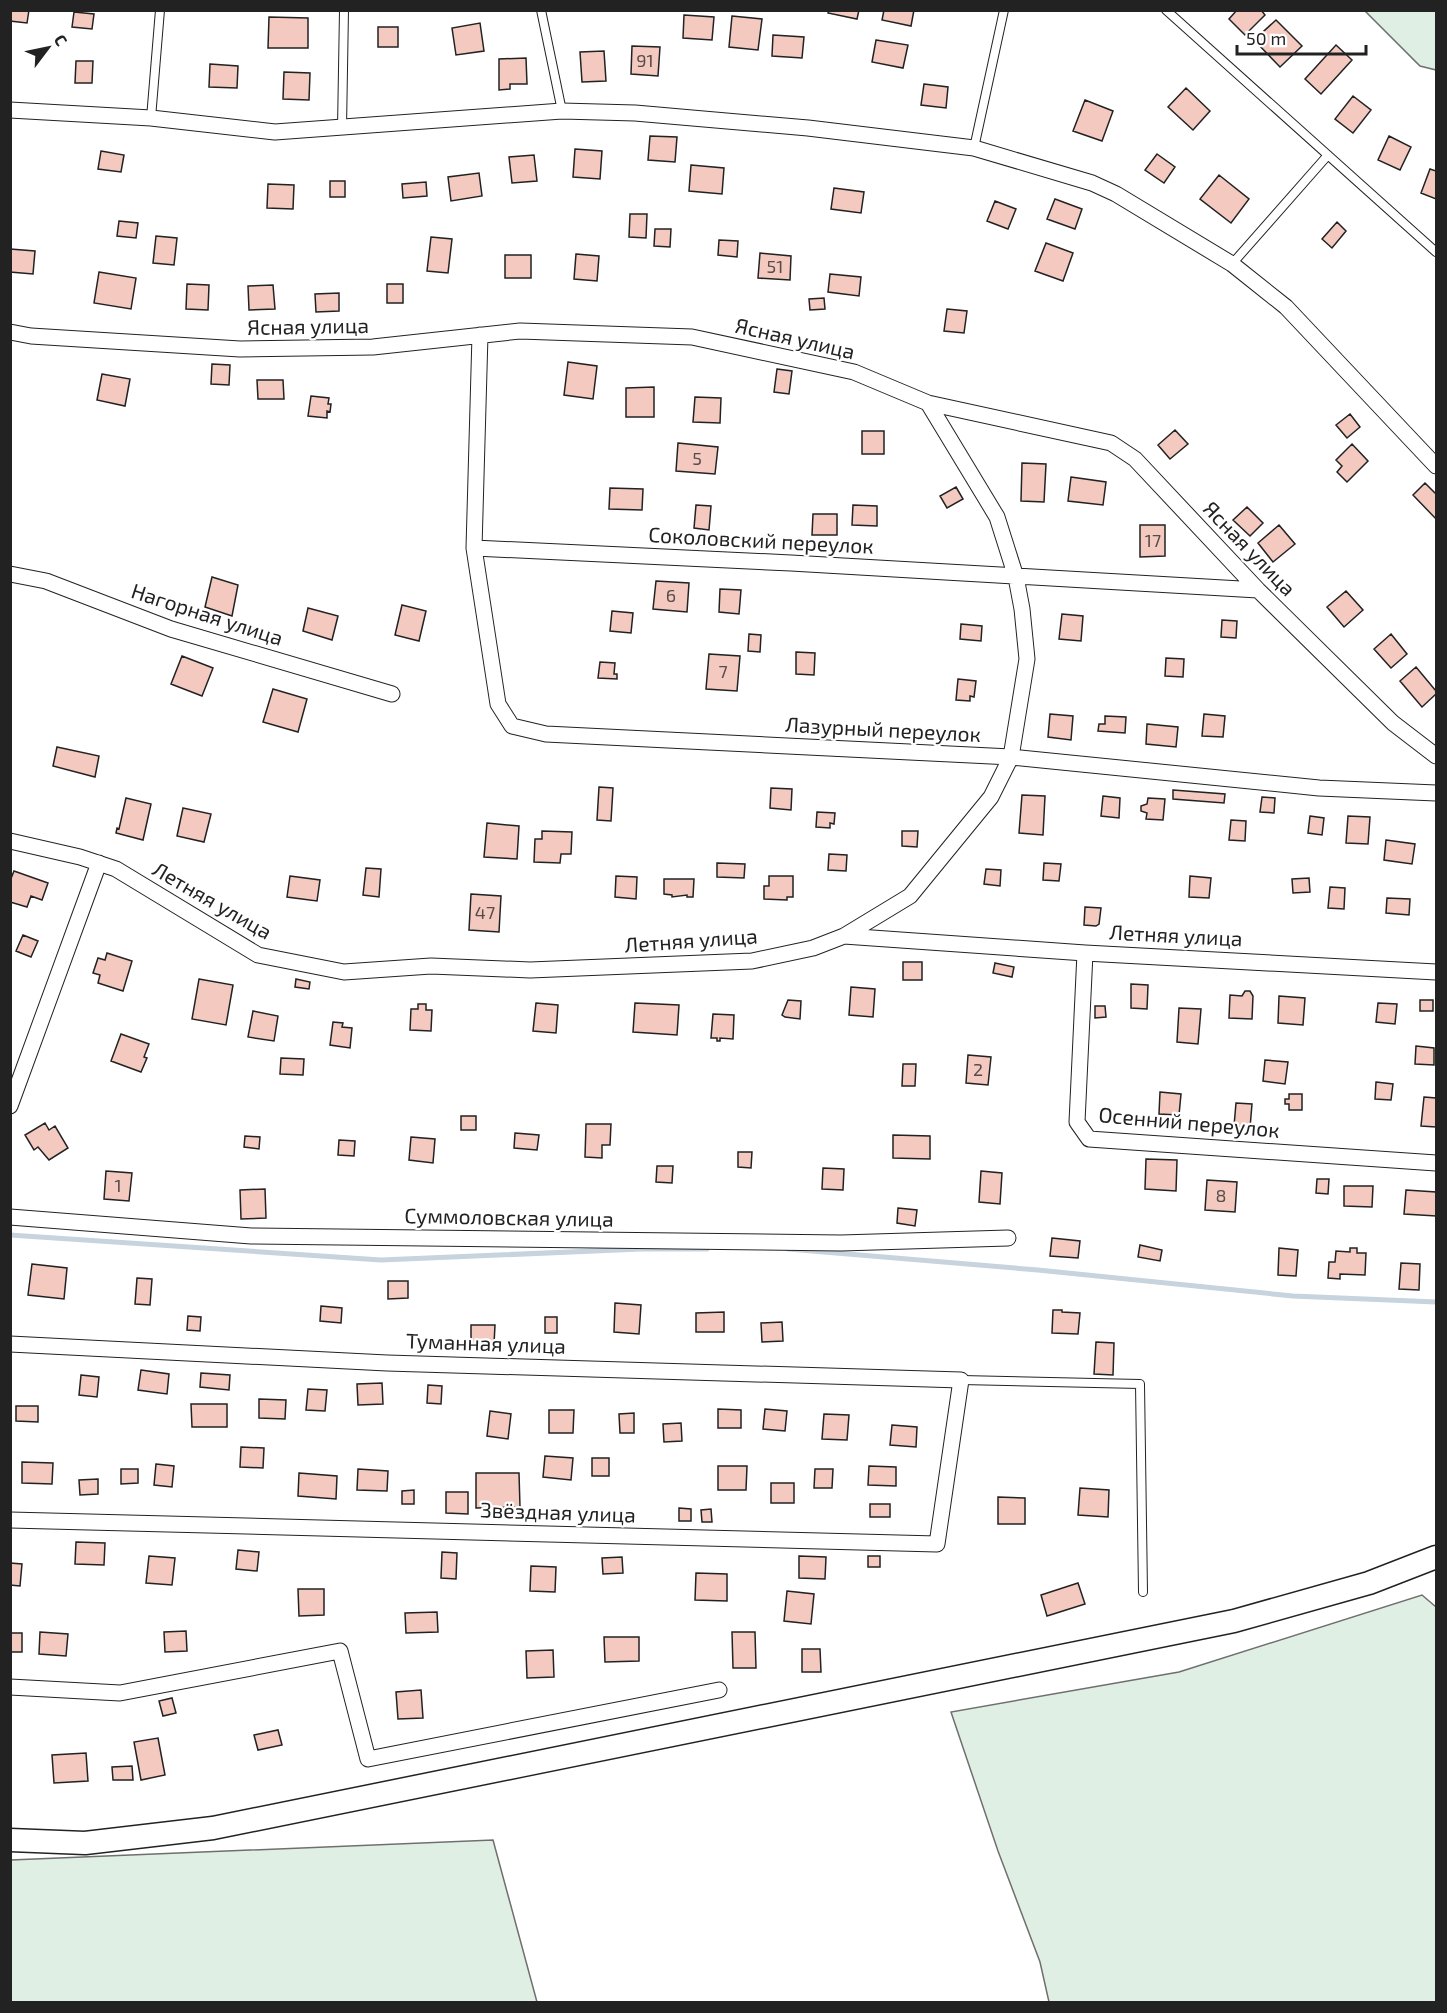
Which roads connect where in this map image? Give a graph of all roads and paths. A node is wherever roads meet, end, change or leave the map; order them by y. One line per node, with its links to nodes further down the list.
1 (160, 10): 8 (lane)
2 (344, 10): 9 (lane)
3 (541, 10): 7 (lane)
4 (1004, 10): 10 (lane)
5 (1166, 10): 11 (lane)
6 (10, 110): 8 (street)
7 (562, 111): 9 (street); 10 (street)
8 (151, 118): 9 (street)
9 (342, 128)
10 (975, 148): 13 (street)
11 (1328, 155): 12 (lane); 13 (lane)
12 (1437, 252)
13 (1232, 264): 17 (street)
14 (10, 332): 15 (street, Ясная улица)
15 (480, 335): 16 (street, Ясная улица); 18 (street)
16 (928, 403): 20 (street); 21 (street, Ясная улица)
17 (1437, 466)
18 (474, 548): 20 (street, Соколовский переулок); 24 (street, Лазурный переулок)
19 (10, 574): 22 (street, Нагорная улица)
20 (1016, 577): 21 (street, Соколовский переулок); 24 (street)
21 (1258, 590): 23 (street, Ясная улица)
22 (392, 694)
23 (1437, 756)
24 (1011, 757): 25 (street, Лазурный переулок); 28 (street)
25 (1437, 793)
26 (10, 841): 27 (street, Летняя улица)
27 (99, 863): 28 (street, Летняя улица); 31 (street)
28 (844, 936): 29 (street, Летняя улица)
29 (1085, 953): 30 (street, Летняя улица); 32 (street, Осенний переулок)
30 (1437, 972)
31 (10, 1106)
32 (1437, 1163)
33 (10, 1217): 34 (street, Суммоловская улица)
34 (1008, 1238)
35 (10, 1344): 36 (street, Туманная улица)
36 (961, 1380): 37 (street, Звёздная улица); 39 (lane)
37 (10, 1520)
38 (1437, 1557): 42 (main road)
39 (1143, 1592)
40 (10, 1687): 41 (street)
41 (719, 1690)
42 (10, 1840)

